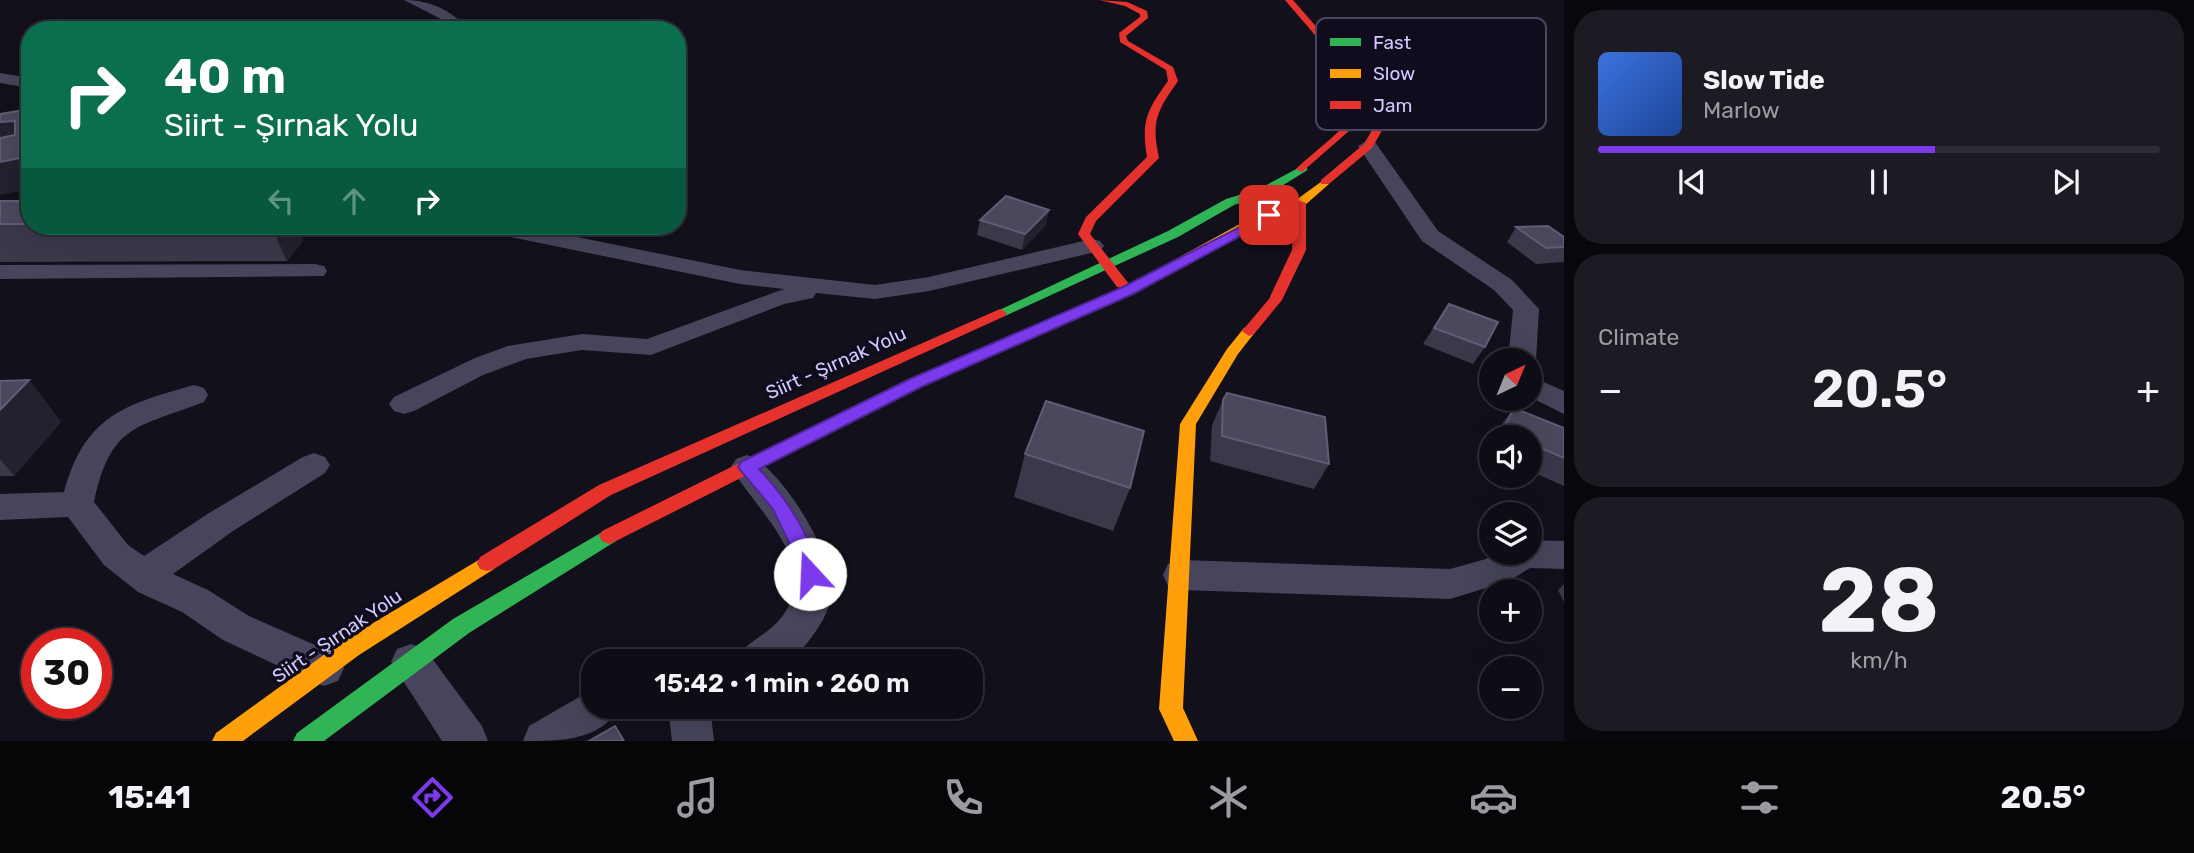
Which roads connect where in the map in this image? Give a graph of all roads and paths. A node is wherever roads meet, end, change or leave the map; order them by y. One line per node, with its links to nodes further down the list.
1 (411, 0): 4 (street)
2 (1103, 0): 14 (street)
3 (1289, 0): 5 (street, Siirt - Şırnak Yolu)
4 (454, 21)
5 (1316, 31)
6 (0, 78): 7 (street)
7 (21, 82)
8 (1345, 130): 11 (street, Siirt - Şırnak Yolu)
9 (1377, 130): 10 (street)
10 (1368, 146): 12 (street); 19 (street)
11 (1263, 192): 12 (street); 14 (street, Siirt - Şırnak Yolu)
12 (1300, 203): 18 (street); 30 (street)
13 (535, 235): 17 (street)
14 (1098, 255): 17 (street); 18 (street); 33 (street, Siirt - Şırnak Yolu)
15 (315, 271): 16 (street)
16 (0, 272)
17 (828, 288): 22 (street)
18 (1128, 290): 25 (street)
19 (1523, 348)
20 (1542, 392): 23 (street)
21 (194, 395): 26 (street)
22 (404, 404)
23 (1564, 404)
24 (314, 465): 29 (street)
25 (747, 467): 31 (street); 32 (street)
26 (77, 504): 27 (street); 29 (street)
27 (0, 508)
28 (1564, 555): 30 (street)
29 (144, 575): 33 (street)
30 (1181, 575): 41 (street)
31 (776, 649)
32 (411, 662): 37 (street); 38 (street)
33 (324, 668): 36 (street, Siirt - Şırnak Yolu)
34 (581, 718): 39 (street)
35 (690, 719): 40 (street)
36 (225, 741)
37 (305, 741)
38 (467, 741)
39 (544, 741)
40 (693, 741)
41 (1186, 741)

